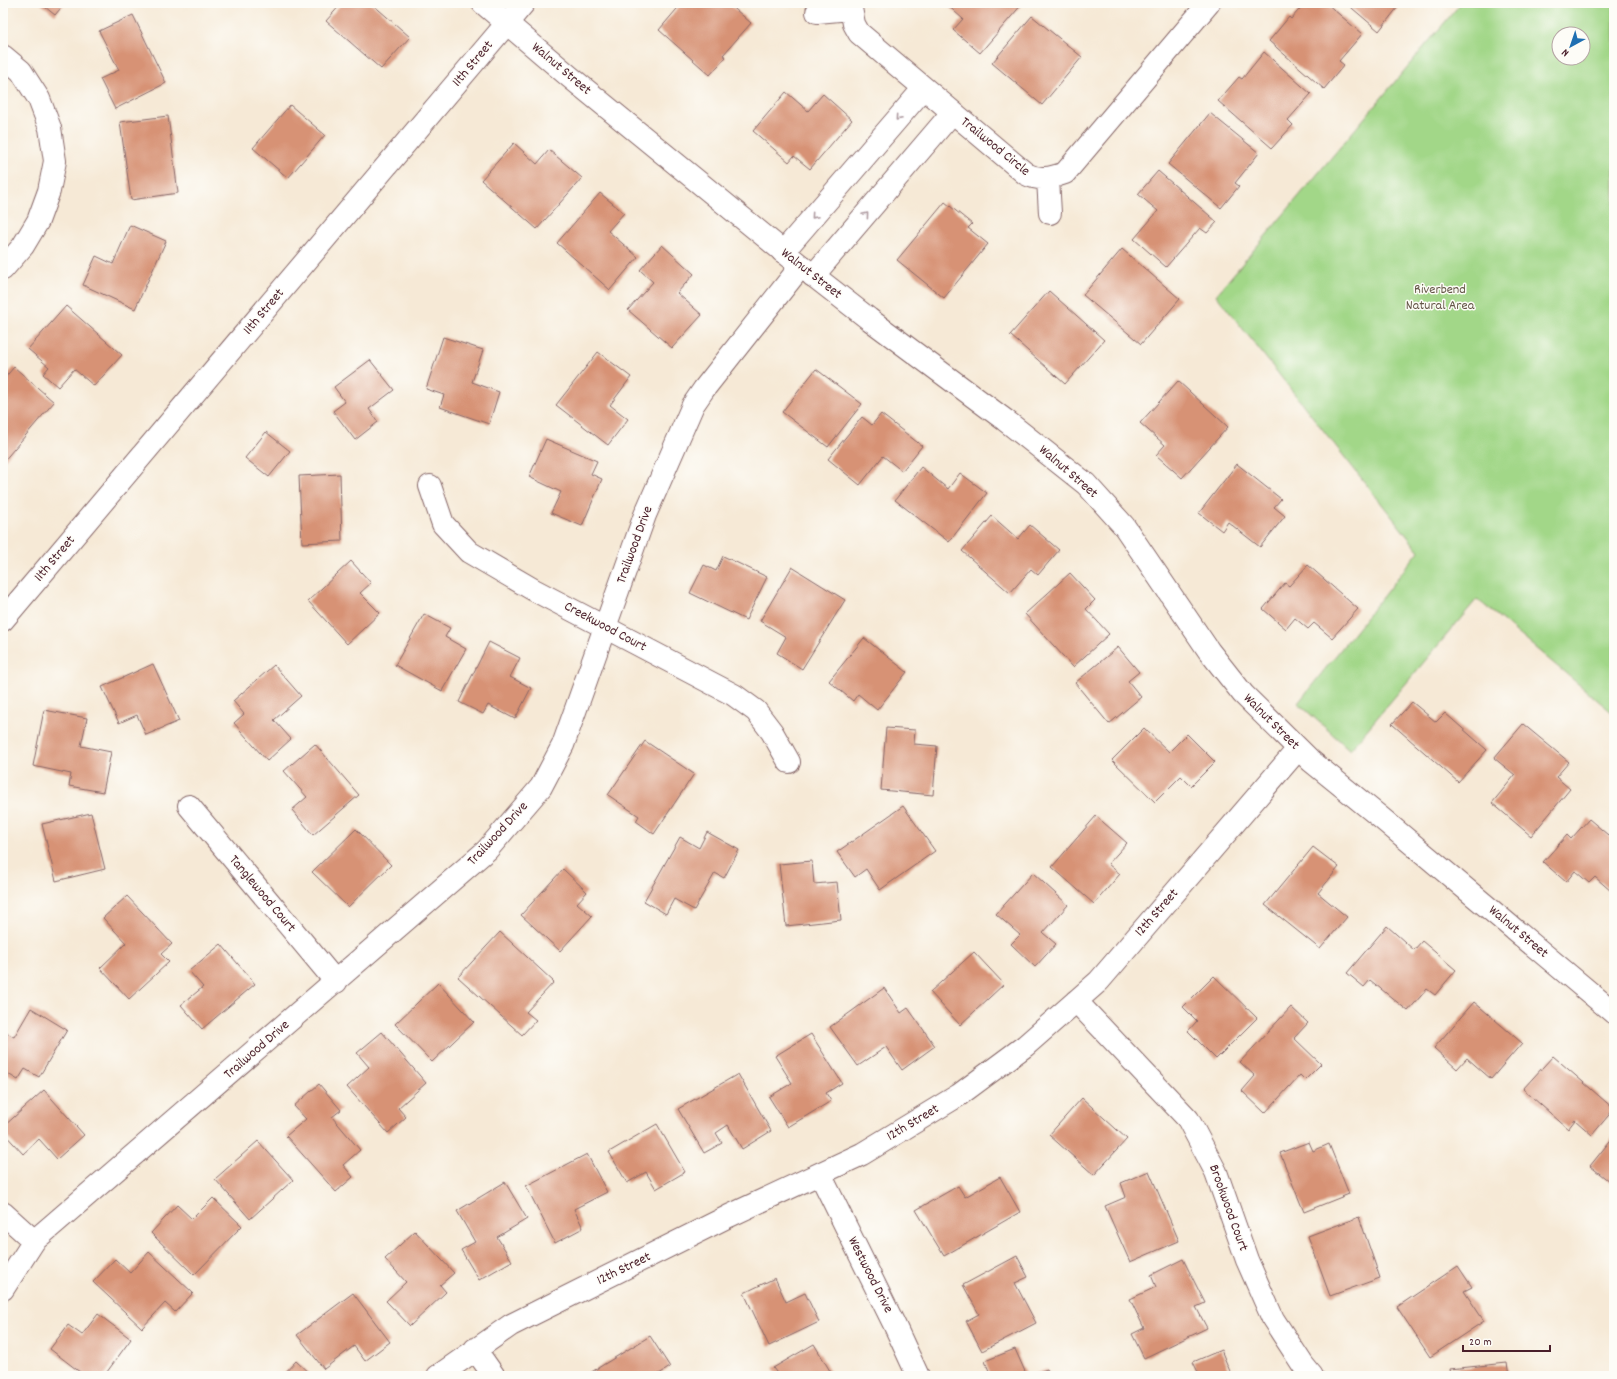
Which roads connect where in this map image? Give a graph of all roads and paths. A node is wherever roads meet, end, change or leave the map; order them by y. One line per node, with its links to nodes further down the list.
1 (484, 3): 6 (street, Walnut Street)
2 (524, 3): 6 (street, 11th Street)
3 (1209, 3): 10 (street, Trailwood Circle)
4 (850, 6): 5 (street); 8 (street, Trailwood Circle)
5 (817, 12)
6 (507, 23): 12 (street, Walnut Street); 16 (street, 11th Street)
7 (3, 56): 13 (street)
8 (924, 88): 9 (street, Trailwood Circle); 12 (street, one-way to 12)
9 (952, 112): 10 (street, Trailwood Circle); 14 (street, Trailwood Drive, one-way to 9)
10 (1048, 179): 11 (street)
11 (1050, 213)
12 (783, 252): 14 (street, Walnut Street)
13 (3, 269)
14 (807, 271): 17 (street, Trailwood Drive); 18 (street, Walnut Street)
15 (430, 486): 17 (street, Creekwood Court)
16 (3, 620)
17 (606, 628): 19 (street, Creekwood Court); 21 (street, Trailwood Drive)
18 (1298, 749): 22 (street, 12th Street); 23 (street, Walnut Street)
19 (789, 762)
20 (189, 806): 21 (street, Tanglewood Court)
21 (336, 982): 26 (street, Trailwood Drive)
22 (1076, 1001): 24 (street, 12th Street); 32 (street, Brookwood Court)
23 (1614, 1013)
24 (820, 1174): 28 (street, 12th Street); 31 (street, Westwood Drive)
25 (3, 1213): 26 (street)
26 (34, 1241): 27 (street, Trailwood Drive)
27 (3, 1289)
28 (475, 1349): 29 (street, 12th Street); 30 (street)
29 (438, 1376)
30 (494, 1376)
31 (918, 1376)
32 (1312, 1376)

